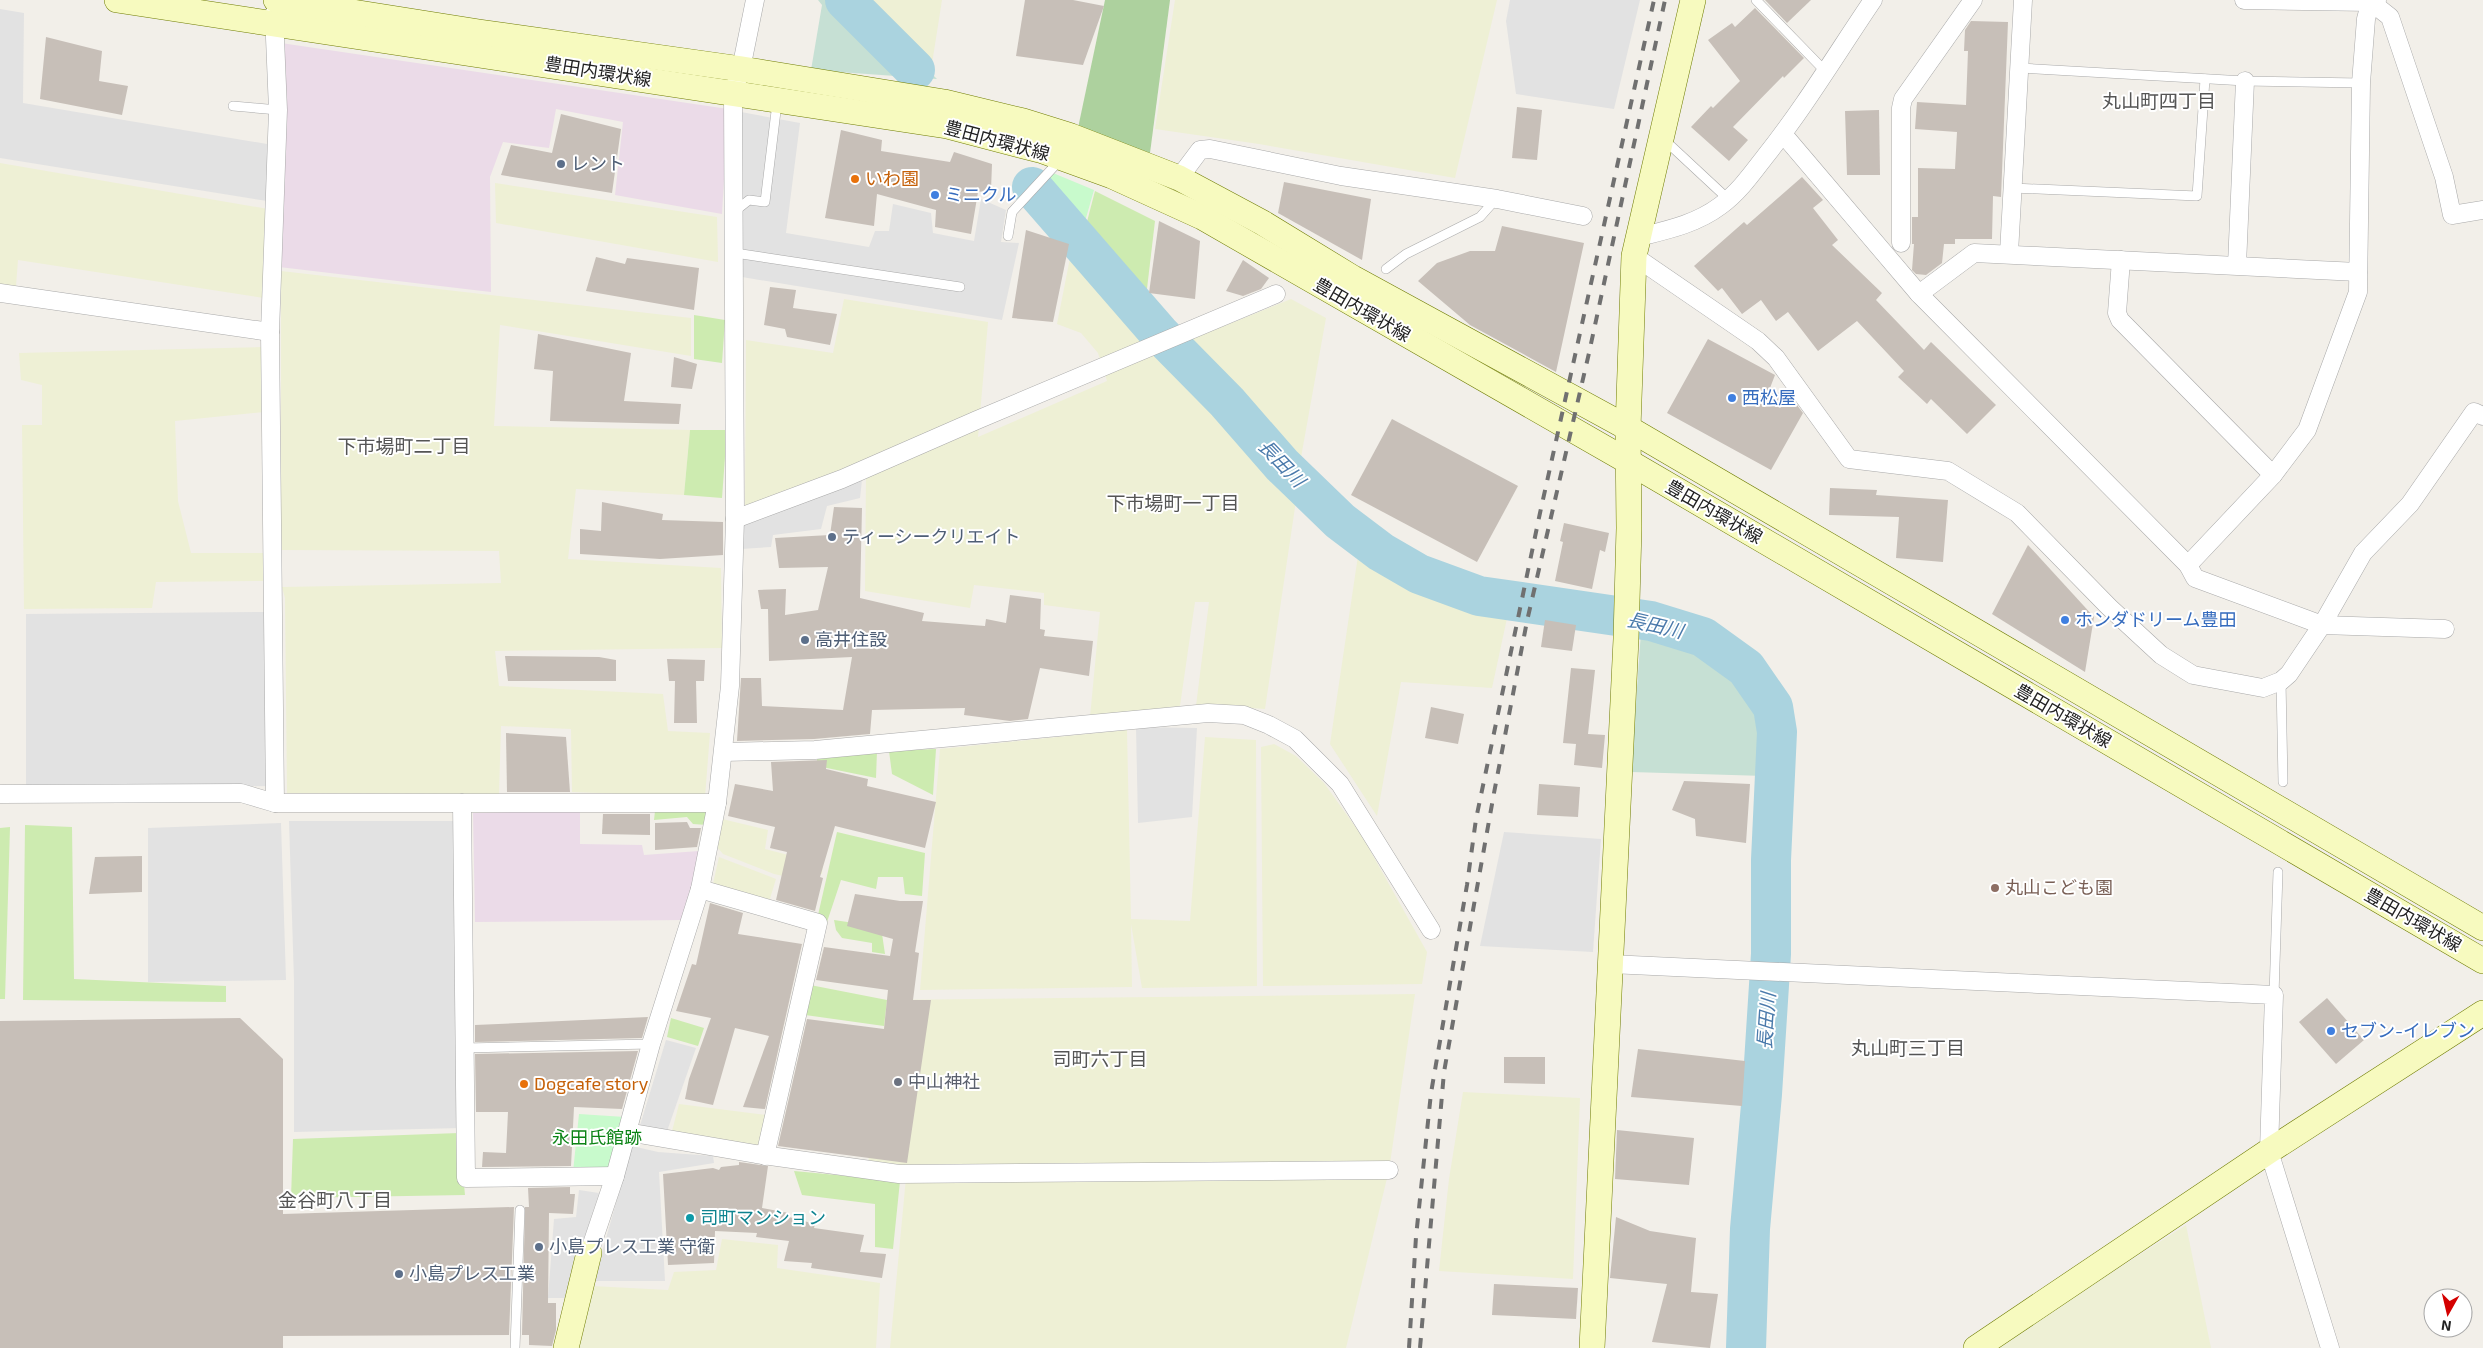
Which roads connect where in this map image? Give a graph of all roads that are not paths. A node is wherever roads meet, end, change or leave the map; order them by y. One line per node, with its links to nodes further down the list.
1 (117, 0): 10 (street, 豊田内環状線)
2 (755, 0): 12 (street)
3 (1692, 0): 33 (street)
4 (1756, 0): 13 (lane)
5 (1872, 0): 13 (street)
6 (1973, 0): 32 (street)
7 (2023, 0): 11 (street)
8 (2245, 0): 9 (street)
9 (2373, 1): 16 (street); 28 (street)
10 (275, 8): 12 (street, 豊田内環状線); 17 (street, 豊田内環状線); 20 (street)
11 (2020, 68): 14 (lane); 25 (street)
12 (741, 69): 17 (street); 24 (street, 豊田内環状線)
13 (1825, 71): 21 (street)
14 (2205, 79): 15 (lane); 25 (lane)
15 (2245, 81): 16 (lane); 37 (street)
16 (2362, 83): 39 (street)
17 (733, 93): 18 (street, 豊田内環状線); 29 (street)
18 (778, 99): 23 (street, 豊田内環状線); 29 (lane)
19 (233, 106): 20 (lane)
20 (278, 110): 44 (street)
21 (1784, 134): 27 (street); 43 (street)
22 (1671, 146): 27 (lane)
23 (1056, 164): 31 (lane); 47 (street, 豊田内環状線)
24 (1179, 178): 26 (street); 46 (street, 豊田内環状線)
25 (2013, 188): 35 (street)
26 (1497, 199): 30 (street); 38 (lane)
27 (1728, 199): 33 (street)
28 (2483, 210)
29 (735, 211): 34 (street)
30 (1583, 216)
31 (1008, 236)
32 (1901, 243)
33 (1637, 247): 46 (street); 53 (street)
34 (735, 253): 40 (lane); 49 (street)
35 (2009, 253): 36 (street); 43 (street)
36 (2121, 260): 37 (street); 48 (street)
37 (2237, 265): 39 (street)
38 (1386, 269)
39 (2358, 272): 48 (street)
40 (960, 288)
41 (0, 292): 44 (street)
42 (1276, 294): 49 (street)
43 (1919, 294): 50 (street)
44 (270, 332): 57 (street)
45 (2483, 416): 51 (street)
46 (1628, 428): 47 (street); 62 (street, 豊田内環状線)
47 (1629, 462): 64 (street, 豊田内環状線); 65 (street)
48 (2274, 476): 50 (street)
49 (735, 519): 54 (street)
50 (2188, 565): 51 (street)
51 (2322, 625): 52 (street); 53 (street)
52 (2445, 629)
53 (2280, 681): 55 (lane)
54 (724, 752): 59 (street); 63 (street)
55 (2283, 782)
56 (0, 794): 57 (street)
57 (276, 803): 58 (street)
58 (462, 803): 59 (street); 69 (street)
59 (717, 803): 61 (street)
60 (2278, 872): 66 (lane)
61 (700, 889): 68 (street); 72 (street)
62 (2483, 928)
63 (1432, 930)
64 (2483, 961)
65 (1610, 964): 66 (street); 79 (street)
66 (2274, 995): 71 (street)
67 (2483, 1013): 71 (street)
68 (651, 1044): 69 (lane); 70 (street)
69 (465, 1048): 74 (street)
70 (627, 1132): 72 (street); 74 (street)
71 (2269, 1151): 80 (street); 81 (street)
72 (765, 1156): 73 (street)
73 (1390, 1170)
74 (615, 1176): 76 (street)
75 (520, 1210): 77 (lane)
76 (589, 1253): 78 (street)
77 (516, 1348)
78 (566, 1348)
79 (1592, 1348)
80 (1976, 1348)
81 (2330, 1348)

